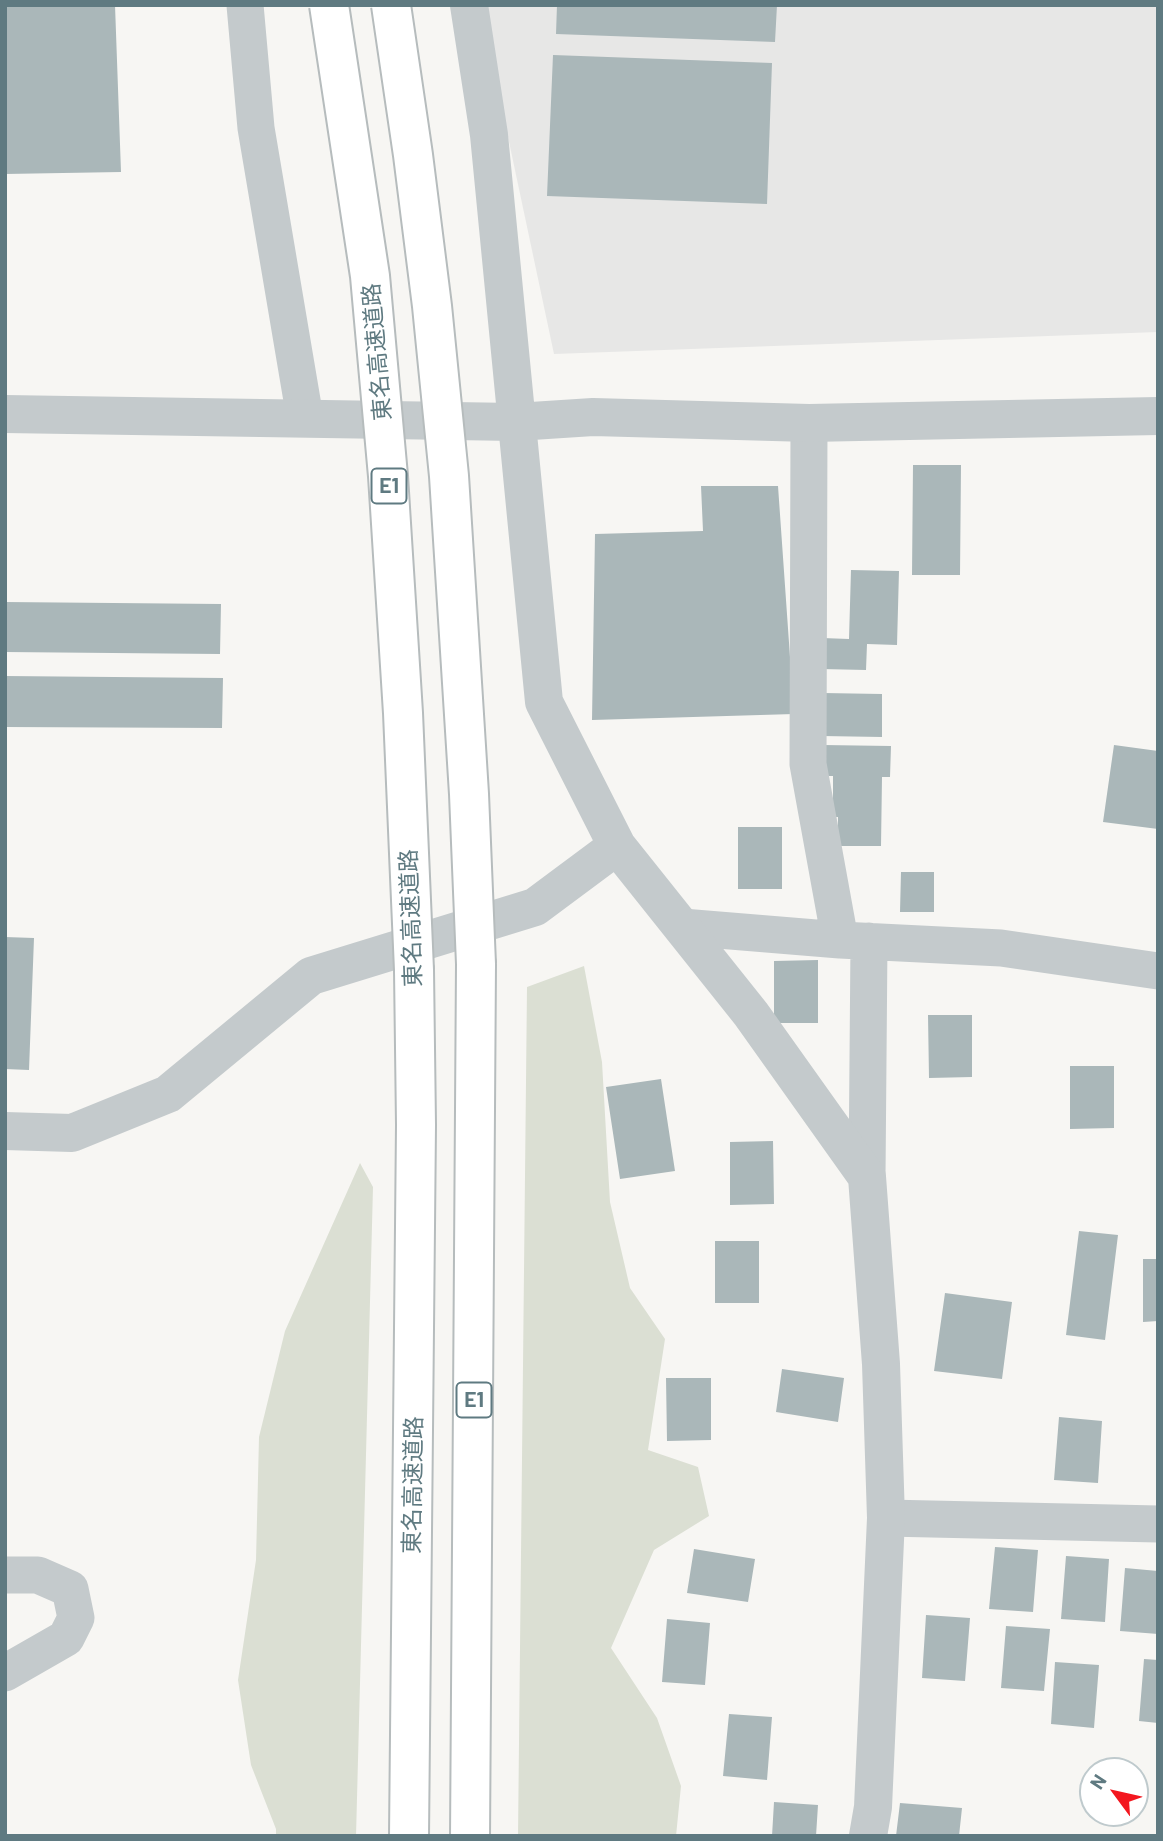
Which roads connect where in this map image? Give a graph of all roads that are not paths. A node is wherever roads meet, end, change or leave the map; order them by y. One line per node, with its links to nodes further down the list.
1 (245, 5): 7 (street)
2 (329, 5): 20 (highway, 東名高速道路 / E1, bridge)
3 (391, 5): 21 (highway, E1, bridge)
4 (469, 5): 8 (street)
5 (5, 414): 7 (street)
6 (1158, 416): 9 (street)
7 (305, 418): 8 (street)
8 (516, 422): 9 (street); 10 (street)
9 (809, 423): 12 (street)
10 (617, 846): 11 (street); 14 (street)
11 (682, 927): 12 (street); 15 (street)
12 (855, 941): 13 (street); 15 (street)
13 (1158, 971)
14 (5, 1131)
15 (867, 1177): 16 (street)
16 (886, 1518): 17 (street); 22 (street)
17 (1158, 1524)
18 (5, 1575): 19 (street)
19 (5, 1673)
20 (410, 1836)
21 (471, 1836)
22 (868, 1836)

